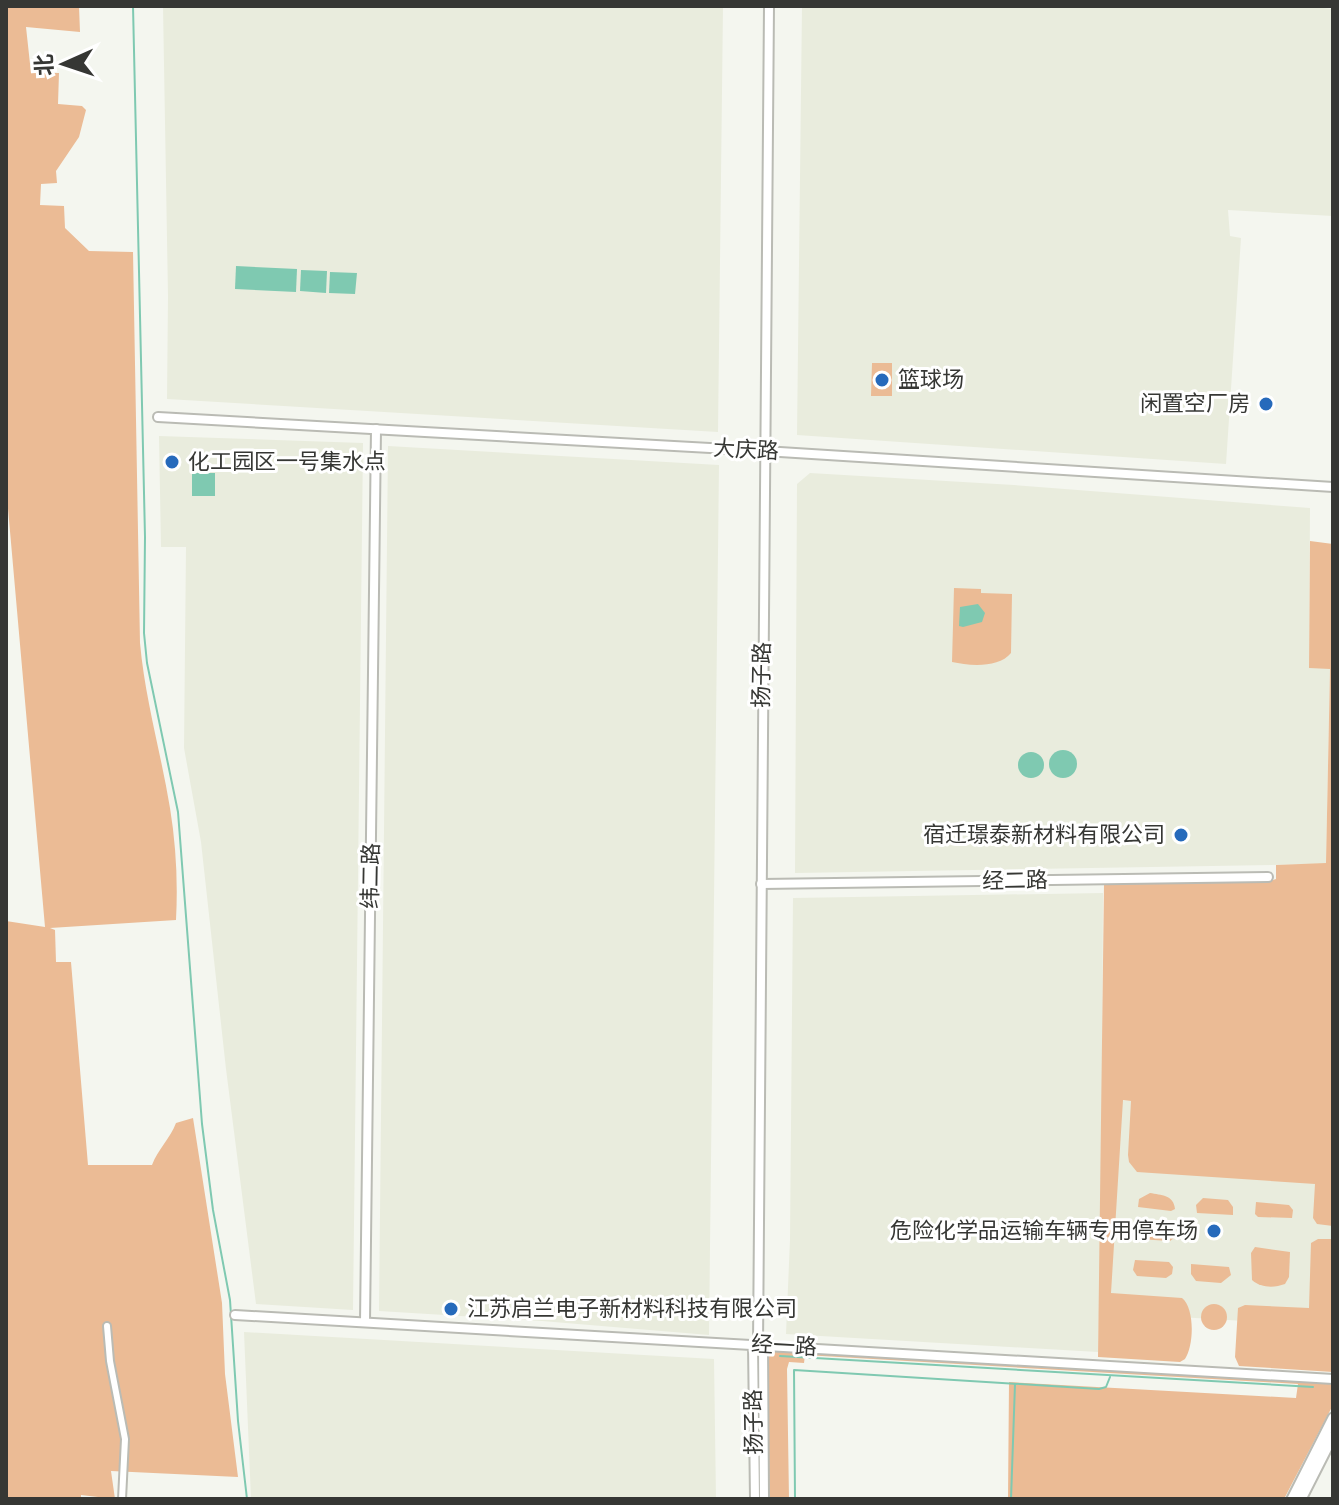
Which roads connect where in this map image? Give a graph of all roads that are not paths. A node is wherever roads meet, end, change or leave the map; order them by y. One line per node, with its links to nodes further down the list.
1 (769, 6): 4 (street, 扬子路)
2 (158, 417): 3 (street, 大庆路)
3 (376, 429): 4 (street, 大庆路); 9 (street, 纬二路)
4 (764, 451): 5 (street, 大庆路); 7 (street, 扬子路)
5 (1333, 487)
6 (1268, 877): 7 (street, 经二路)
7 (761, 884): 11 (street, 扬子路)
8 (235, 1315): 9 (street, 经一路)
9 (365, 1322): 11 (street, 经一路)
10 (107, 1326): 15 (street)
11 (758, 1345): 12 (street, 经一路); 16 (street, 扬子路); 17 (street, 扬子路)
12 (1333, 1379)
13 (1333, 1418): 18 (main road)
14 (1333, 1436): 19 (main road)
15 (122, 1499)
16 (755, 1499)
17 (764, 1499)
18 (1292, 1499)
19 (1301, 1499)

